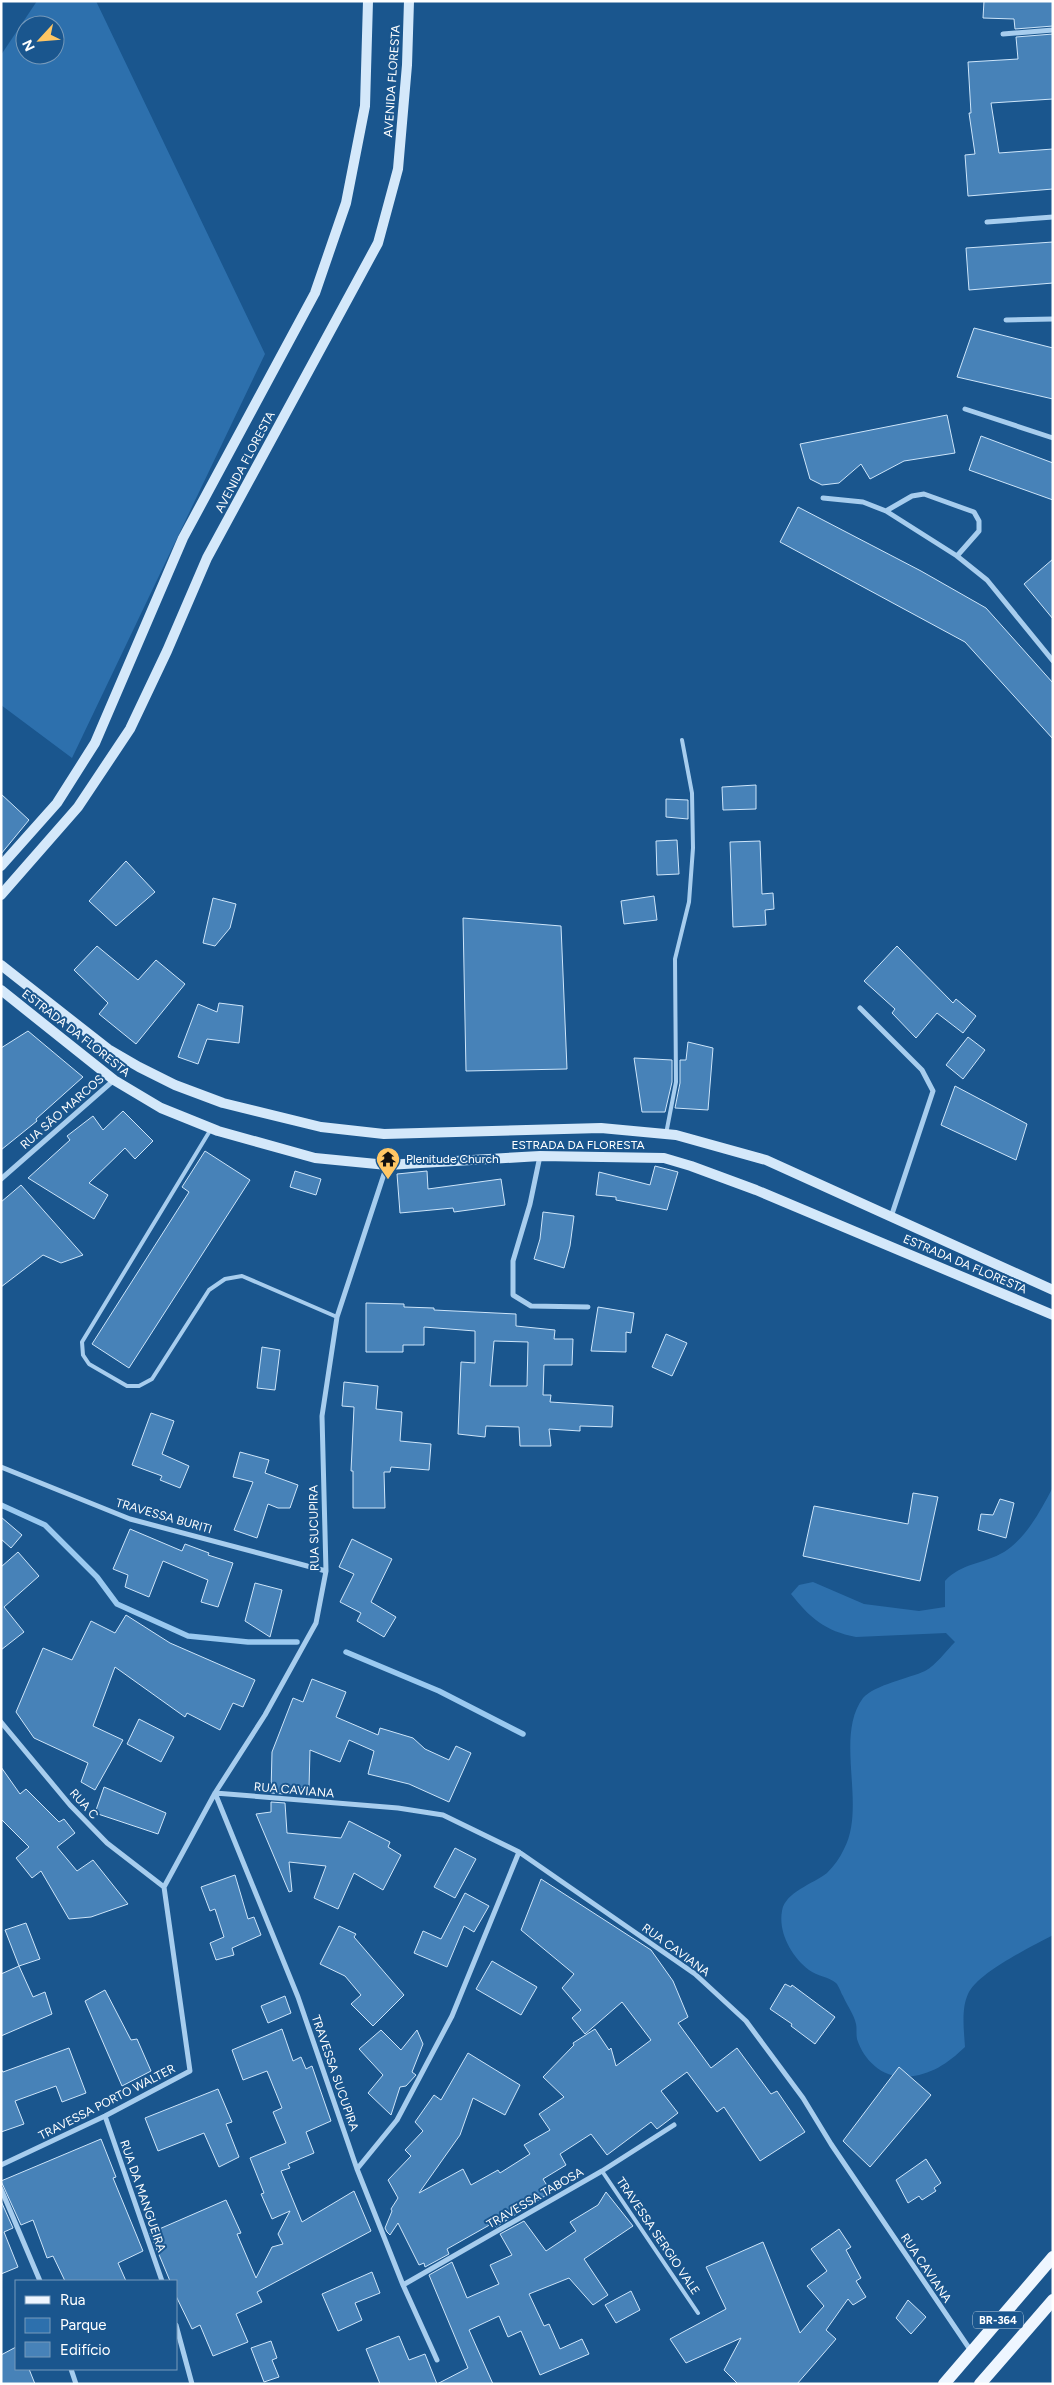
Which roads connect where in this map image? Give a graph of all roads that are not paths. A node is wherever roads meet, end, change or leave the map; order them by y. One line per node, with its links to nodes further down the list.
1 (368, 1): 16 (main road, AVENIDA FLORESTA)
2 (409, 1): 17 (main road, AVENIDA FLORESTA)
3 (1053, 30): 4 (street)
4 (1003, 34)
5 (1053, 216): 6 (street)
6 (987, 222)
7 (1053, 319): 8 (street)
8 (1006, 320)
9 (965, 409): 10 (street)
10 (1053, 438)
11 (823, 498): 12 (street)
12 (886, 511): 13 (street); 13 (street)
13 (956, 556): 14 (street)
14 (1053, 660)
15 (682, 740): 23 (lane)
16 (1, 866)
17 (1, 896)
18 (1, 965): 23 (main road, ESTRADA DA FLORESTA)
19 (1, 990): 21 (main road, ESTRADA DA FLORESTA)
20 (860, 1008): 27 (street)
21 (114, 1080): 22 (main road, ESTRADA DA FLORESTA); 26 (street, RUA SÃO MARCOS)
22 (211, 1129): 25 (main road, ESTRADA DA FLORESTA); 31 (lane)
23 (666, 1134): 27 (main road, ESTRADA DA FLORESTA)
24 (540, 1156): 25 (main road, ESTRADA DA FLORESTA); 29 (street); 30 (main road, ESTRADA DA FLORESTA)
25 (387, 1165): 31 (street, RUA SUCUPIRA)
26 (1, 1179)
27 (890, 1217): 28 (main road, ESTRADA DA FLORESTA)
28 (1053, 1290)
29 (588, 1307)
30 (1053, 1315)
31 (337, 1317): 33 (street, RUA SUCUPIRA)
32 (1, 1467): 33 (street, TRAVESSA BURITI)
33 (326, 1571): 35 (street, RUA SUCUPIRA)
34 (1, 1722): 37 (street, RUA C)
35 (215, 1793): 36 (street, RUA CAVIANA); 37 (street, RUA SUCUPIRA); 41 (street, TRAVESSA SUCUPIRA)
36 (519, 1852): 41 (street); 51 (street, RUA CAVIANA)
37 (164, 1887): 38 (street, TRAVESSA PORTO WALTER)
38 (105, 2116): 40 (street, TRAVESSA PORTO WALTER); 46 (street, RUA DA MANGUEIRA)
39 (674, 2125): 42 (street, TRAVESSA TABOSA)
40 (1, 2165)
41 (357, 2169): 47 (street, TRAVESSA SUCUPIRA)
42 (602, 2171): 47 (street, TRAVESSA TABOSA); 49 (lane, TRAVESSA SERGIO VALE)
43 (1, 2189): 45 (street)
44 (1053, 2257): 51 (main road, BR-364)
45 (40, 2280)
46 (162, 2280)
47 (403, 2284): 52 (street, TRAVESSA SUCUPIRA)
48 (1053, 2300): 57 (main road, BR-364)
49 (698, 2313)
50 (178, 2332): 55 (street)
51 (971, 2350): 56 (main road, BR-364)
52 (438, 2360)
53 (71, 2370): 54 (street)
54 (76, 2384)
55 (192, 2384)
56 (944, 2384)
57 (980, 2384)

